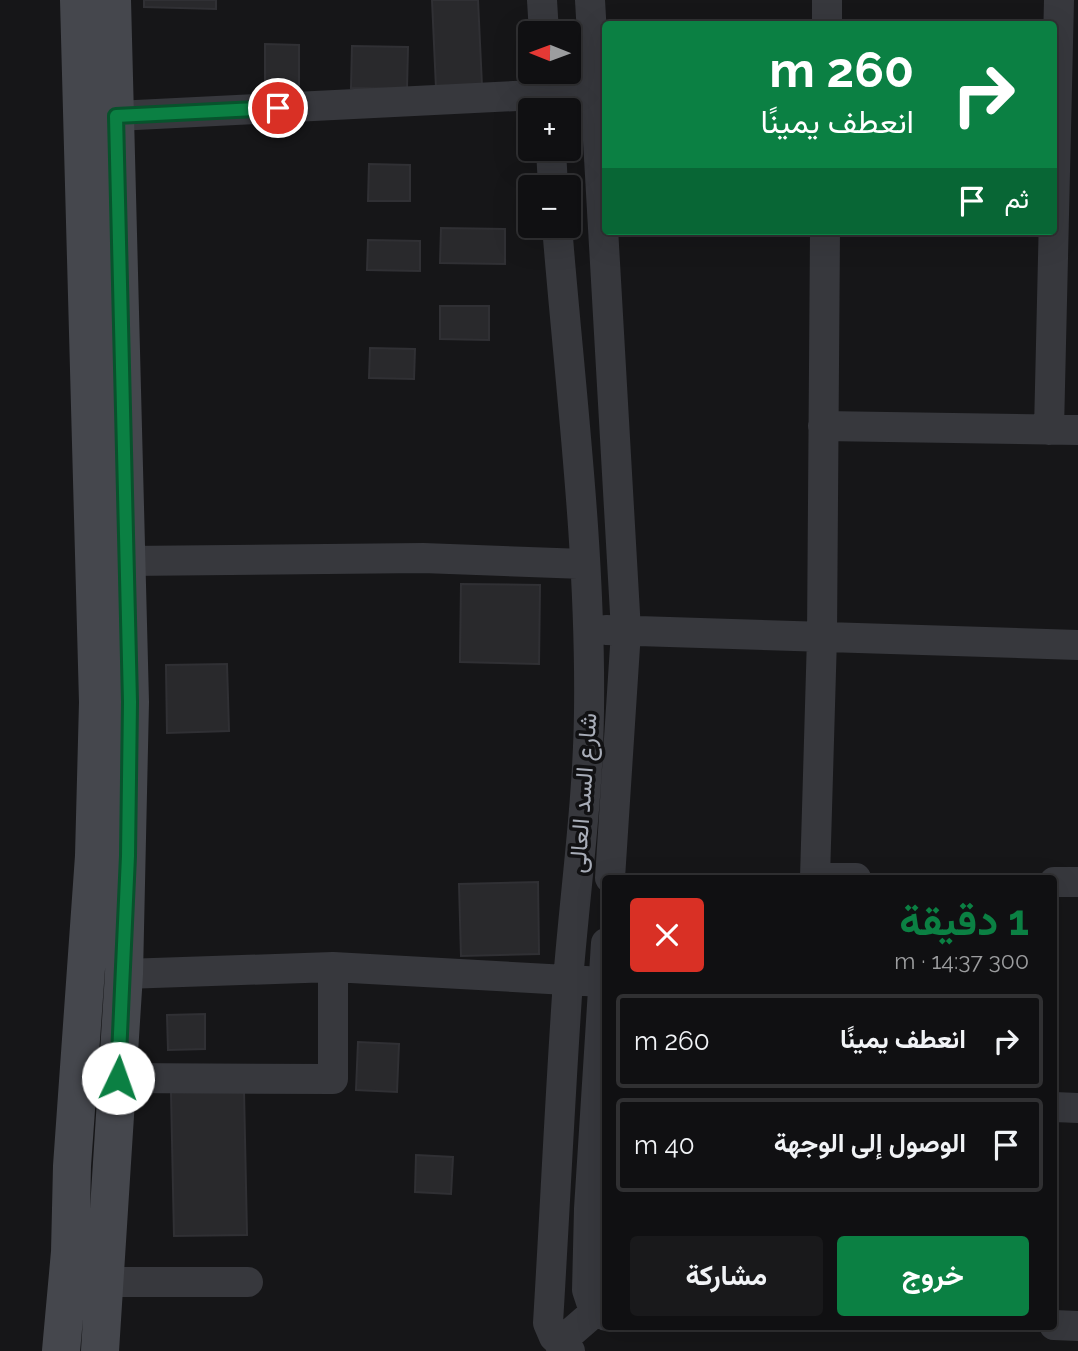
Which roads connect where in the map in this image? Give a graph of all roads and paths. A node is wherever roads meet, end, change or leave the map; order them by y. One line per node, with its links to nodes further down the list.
1 (79, 0): 36 (main road)
2 (112, 0): 11 (main road)
3 (542, 0): 7 (street)
4 (590, 0): 9 (street)
5 (827, 0): 8 (street)
6 (1059, 0): 17 (street)
7 (543, 21)
8 (827, 21)
9 (595, 92): 10 (street); 12 (street)
10 (547, 93): 11 (street)
11 (116, 116): 18 (main road)
12 (602, 214)
13 (603, 235): 21 (street)
14 (825, 235): 16 (street)
15 (557, 238): 19 (street, شارع السد العالى)
16 (823, 426): 17 (street); 22 (street)
17 (1063, 430)
18 (127, 561): 19 (street); 29 (main road)
19 (584, 565): 20 (street, شارع السد العالى)
20 (588, 630): 21 (street); 30 (street, شارع السد العالى)
21 (626, 631): 22 (street); 24 (street)
22 (822, 637): 23 (street); 25 (street)
23 (1078, 645)
24 (610, 875)
25 (815, 875)
26 (1057, 882): 27 (street)
27 (1078, 882)
28 (333, 967): 29 (street); 30 (street); 33 (street)
29 (124, 974): 33 (main road)
30 (568, 979): 31 (street); 43 (street, شارع السد العالى)
31 (602, 982)
32 (602, 998): 40 (street)
33 (118, 1078): 37 (main road)
34 (1057, 1107): 35 (street)
35 (1078, 1108)
36 (72, 1166): 37 (main road); 44 (main road)
37 (112, 1171): 38 (main road)
38 (106, 1282): 39 (street); 45 (main road)
39 (248, 1282)
40 (601, 1313): 43 (street)
41 (1057, 1325): 42 (street)
42 (1078, 1326)
43 (565, 1347)
44 (61, 1351)
45 (100, 1351)

